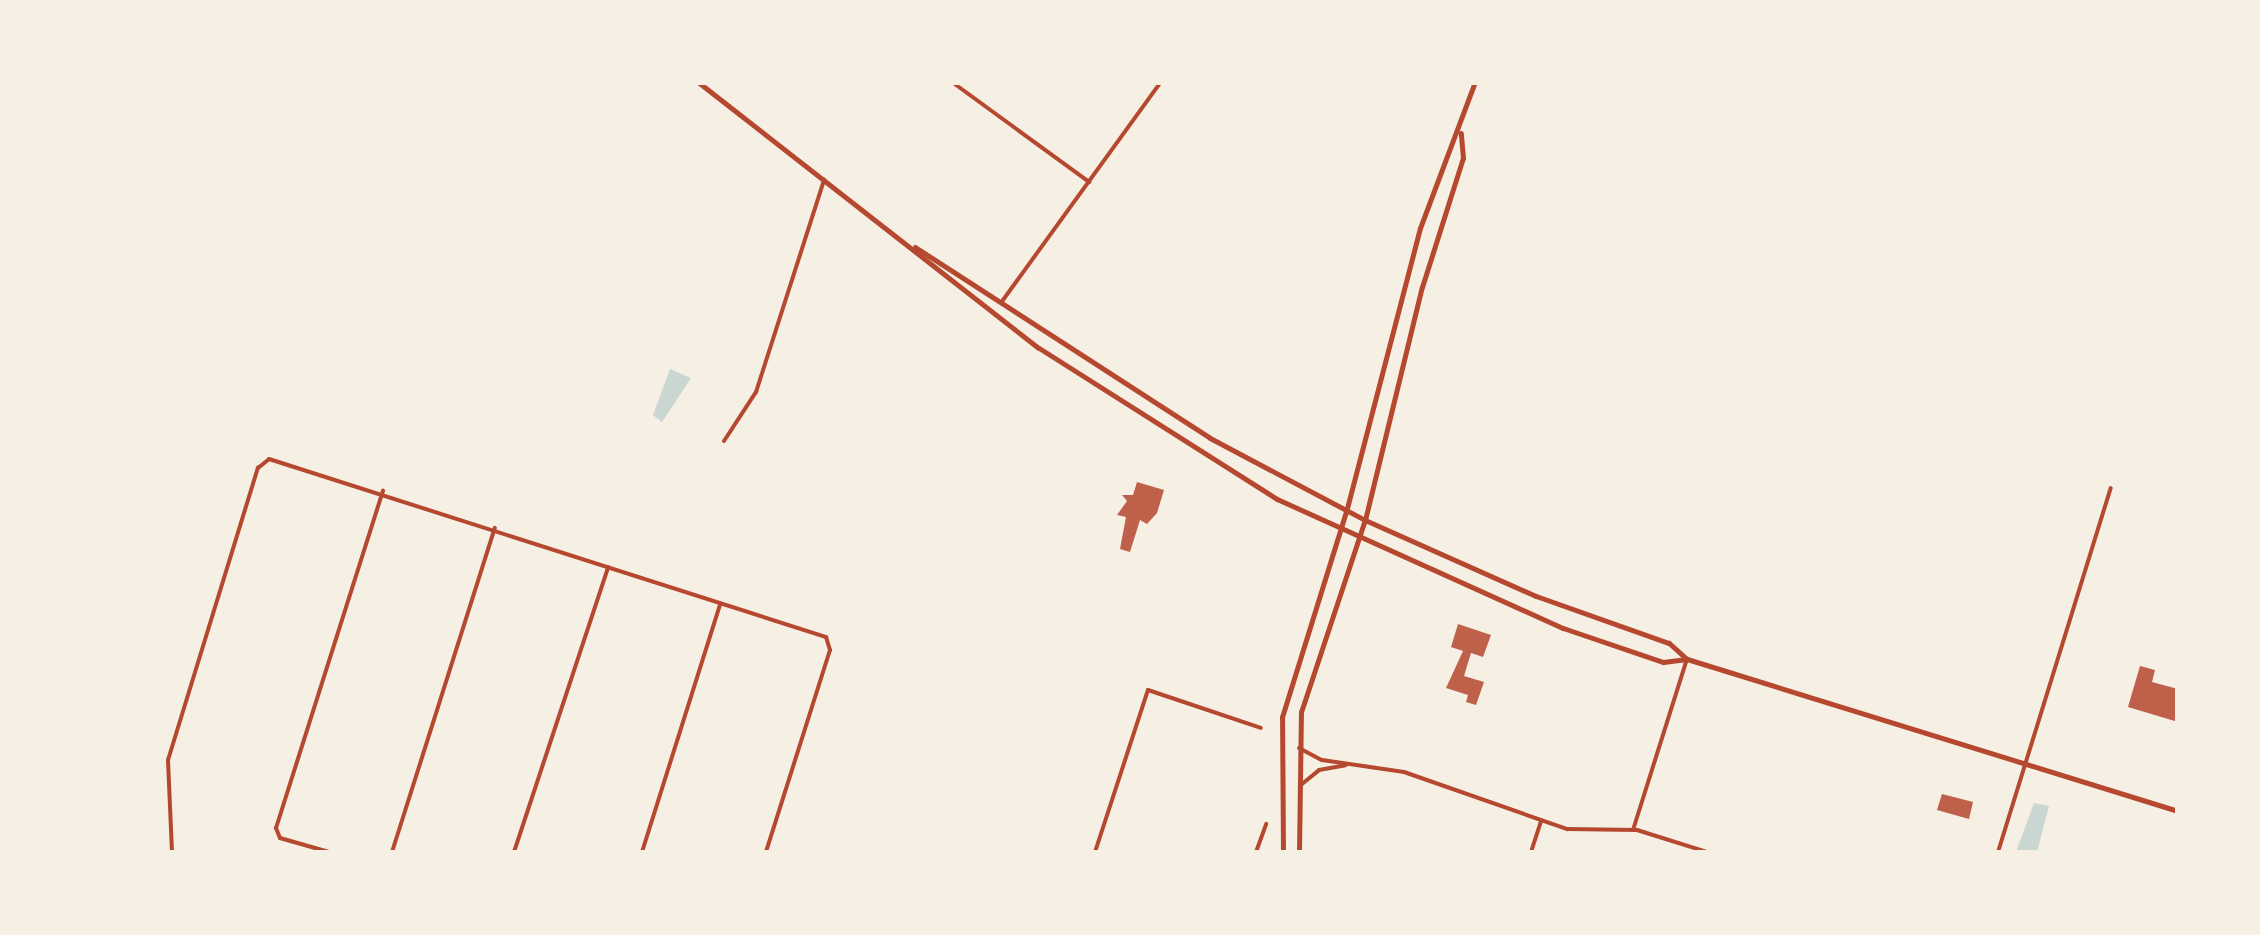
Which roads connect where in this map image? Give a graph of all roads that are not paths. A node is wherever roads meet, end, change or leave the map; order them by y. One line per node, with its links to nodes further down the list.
1 (698, 82): 6 (main road)
2 (952, 82): 7 (street)
3 (1162, 82): 7 (street)
4 (1475, 82): 5 (main road)
5 (1461, 130): 13 (main road); 14 (main road)
6 (824, 180): 8 (main road); 10 (street)
7 (1090, 182): 9 (street)
8 (915, 247): 9 (main road); 16 (main road)
9 (1002, 300): 13 (main road)
10 (724, 440)
11 (2111, 488): 24 (street)
12 (383, 491): 15 (street); 30 (street); 31 (street)
13 (1346, 512): 14 (main road); 16 (main road)
14 (1365, 520): 17 (main road); 20 (main road)
15 (494, 528): 18 (street); 32 (street)
16 (1340, 531): 17 (main road); 38 (main road)
17 (1359, 539): 20 (main road); 22 (main road)
18 (608, 565): 19 (street); 33 (street)
19 (721, 602): 34 (street); 35 (street)
20 (1688, 660): 24 (main road); 29 (street)
21 (1261, 728): 36 (street)
22 (1298, 748): 23 (street); 25 (main road)
23 (1351, 764): 25 (street); 27 (street)
24 (2026, 765): 26 (main road); 42 (street)
25 (1299, 788): 39 (main road)
26 (2178, 811)
27 (1540, 820): 29 (street); 40 (street)
28 (1266, 824): 37 (street)
29 (1633, 830): 41 (street)
30 (172, 852)
31 (329, 852)
32 (392, 852)
33 (514, 852)
34 (642, 852)
35 (766, 852)
36 (1096, 852)
37 (1256, 852)
38 (1282, 852)
39 (1299, 852)
40 (1531, 852)
41 (1707, 852)
42 (1998, 852)

